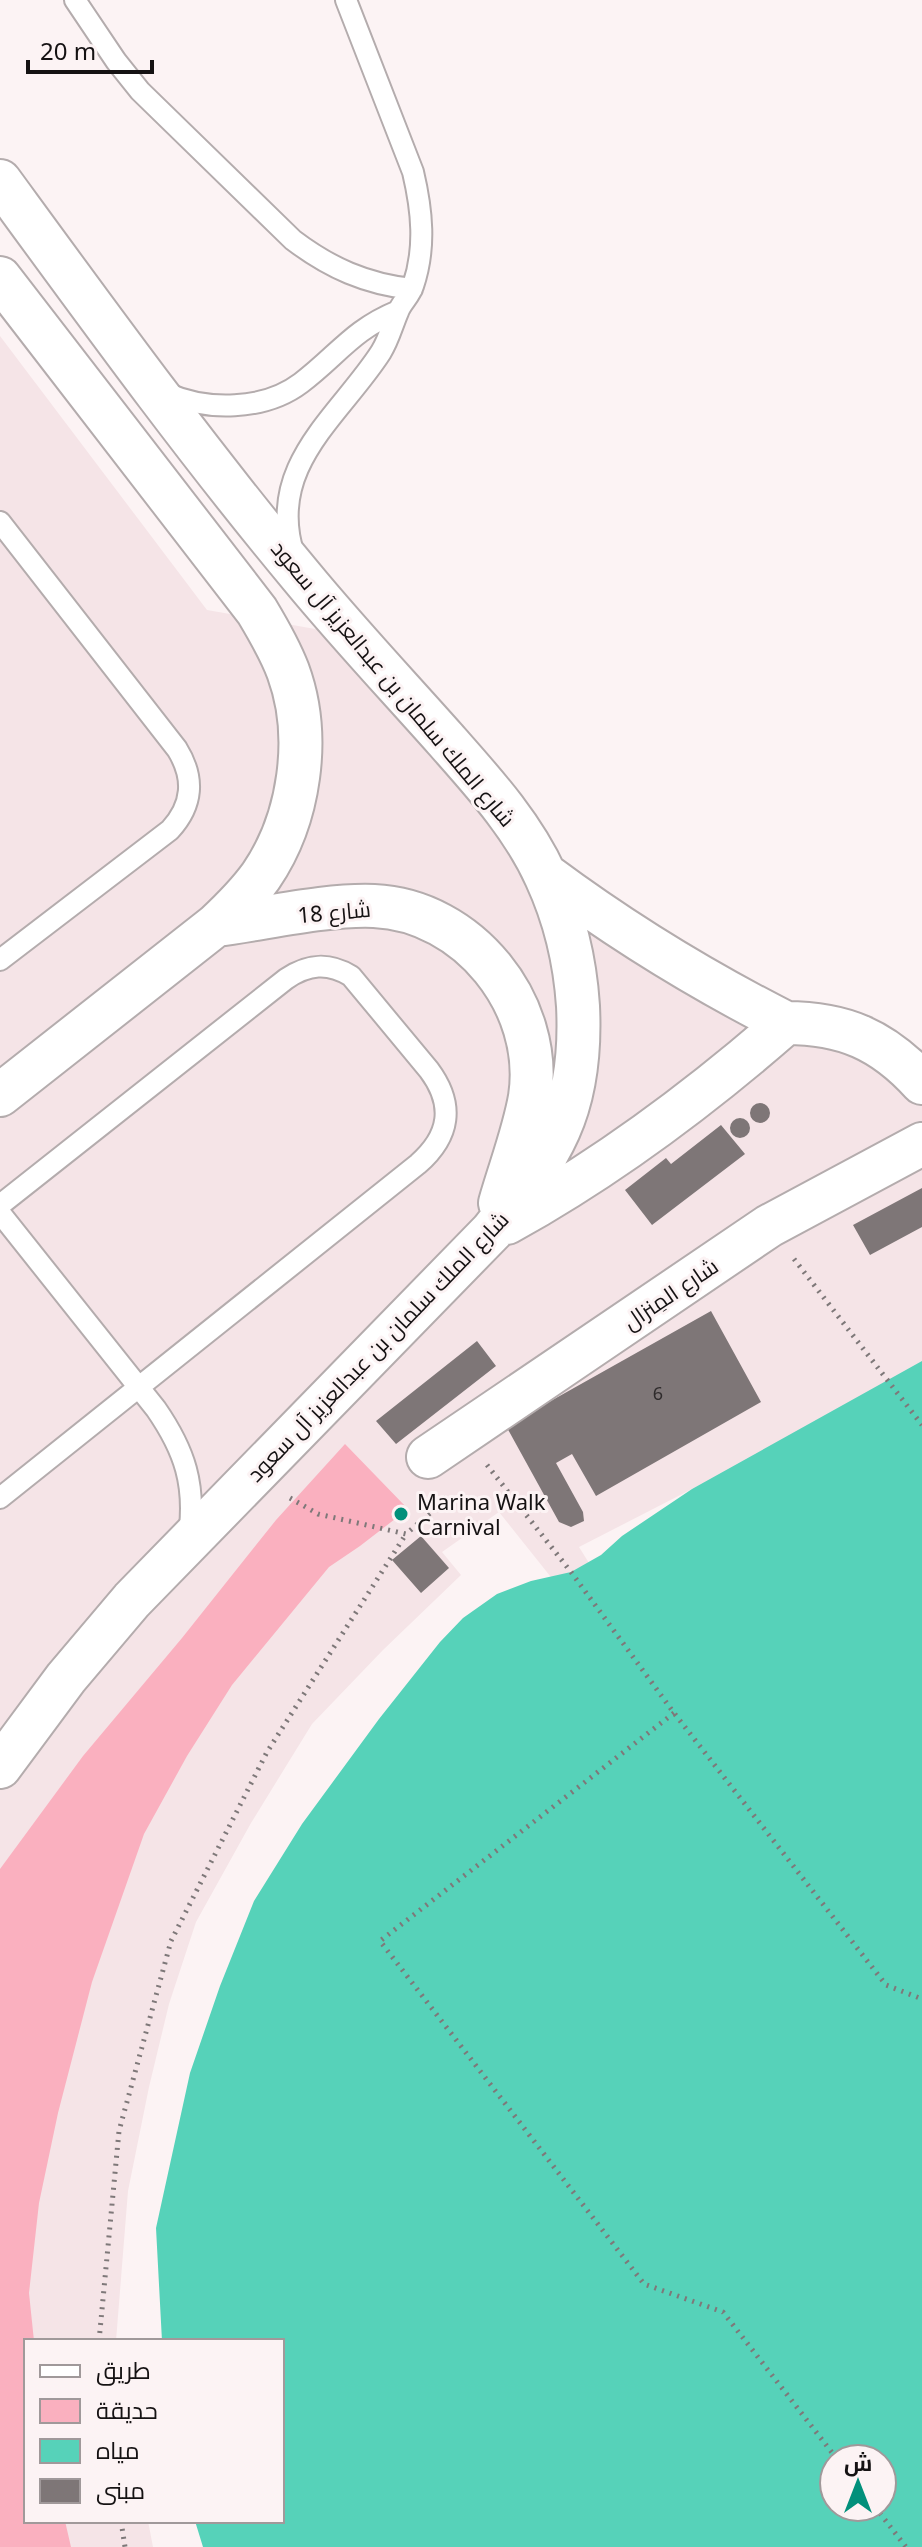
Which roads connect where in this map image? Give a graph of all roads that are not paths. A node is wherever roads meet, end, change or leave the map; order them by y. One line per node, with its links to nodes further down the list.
1 (75, 0): 5 (lane)
2 (346, 0): 5 (lane)
3 (0, 181): 7 (street, شارع الملك سلمان بن عبدالعزيز آل سعود)
4 (0, 278): 11 (street)
5 (412, 289): 6 (lane)
6 (398, 311): 7 (lane); 9 (lane)
7 (149, 385): 9 (street, شارع الملك سلمان بن عبدالعزيز آل سعود)
8 (0, 522): 12 (lane)
9 (302, 578): 10 (street, شارع الملك سلمان بن عبدالعزيز آل سعود)
10 (545, 874): 13 (street); 19 (street, شارع الملك سلمان بن عبدالعزيز آل سعود)
11 (216, 925): 15 (street); 19 (street, شارع 18)
12 (0, 960)
13 (786, 1023): 14 (street); 19 (street)
14 (922, 1083)
15 (0, 1095)
16 (922, 1144): 21 (street, شارع المِنزال)
17 (0, 1205): 20 (lane)
18 (0, 1213): 20 (lane)
19 (492, 1231): 23 (street, شارع الملك سلمان بن عبدالعزيز آل سعود)
20 (138, 1388): 22 (lane); 23 (lane)
21 (428, 1457)
22 (0, 1498)
23 (188, 1540): 24 (street, شارع الملك سلمان بن عبدالعزيز آل سعود)
24 (0, 1767)

